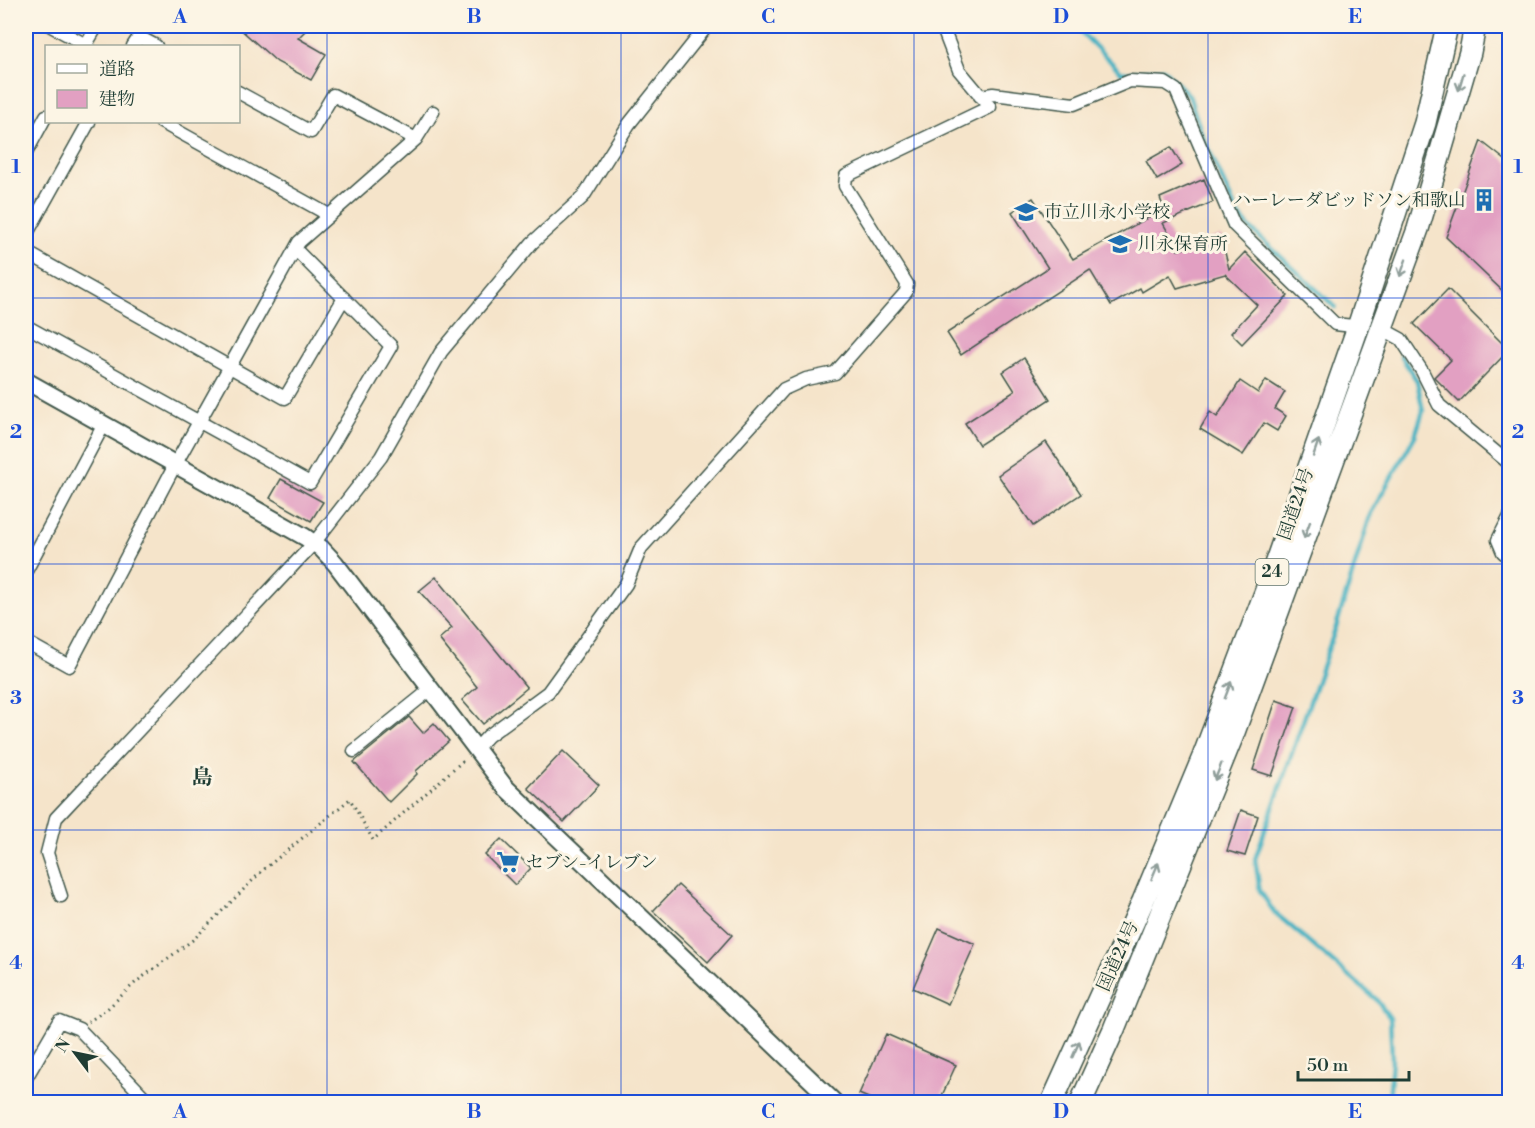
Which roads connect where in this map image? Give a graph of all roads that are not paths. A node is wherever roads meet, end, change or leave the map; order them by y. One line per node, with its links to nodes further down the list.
1 (51, 26): 7 (street)
2 (97, 26): 8 (street)
3 (707, 26): 34 (street)
4 (942, 26): 12 (street)
5 (1447, 26): 25 (highway, 国道24号 / 24)
6 (1475, 26): 26 (highway, 国道24号 / 24, one-way to 26)
7 (84, 45)
8 (87, 45)
9 (134, 45): 10 (street)
10 (154, 45)
11 (240, 93): 17 (street)
12 (980, 96): 25 (street); 39 (street)
13 (433, 112): 17 (street)
14 (45, 118): 18 (street)
15 (88, 123): 20 (street)
16 (163, 123): 19 (street)
17 (416, 139): 19 (street)
18 (26, 153)
19 (329, 215): 21 (street)
20 (26, 235)
21 (295, 249): 23 (street); 27 (street)
22 (26, 252): 27 (street)
23 (344, 298): 27 (street); 29 (street)
24 (26, 326): 29 (street)
25 (1358, 327): 26 (street); 45 (highway, 国道24号 / 24, one-way to 25)
26 (1382, 327): 32 (street); 46 (highway, 国道24号 / 24, one-way to 46)
27 (230, 366): 29 (street)
28 (26, 381): 30 (street)
29 (199, 422): 31 (street)
30 (103, 426): 31 (street); 36 (street)
31 (175, 465): 34 (street); 37 (street)
32 (1509, 465)
33 (1509, 516): 35 (street)
34 (314, 543): 38 (street); 41 (street)
35 (1509, 558)
36 (26, 571)
37 (26, 642)
38 (431, 689): 39 (street); 40 (street)
39 (476, 749): 44 (street)
40 (354, 751)
41 (62, 896)
42 (26, 1078): 43 (street)
43 (152, 1102)
44 (834, 1102)
45 (1052, 1102)
46 (1082, 1102)

